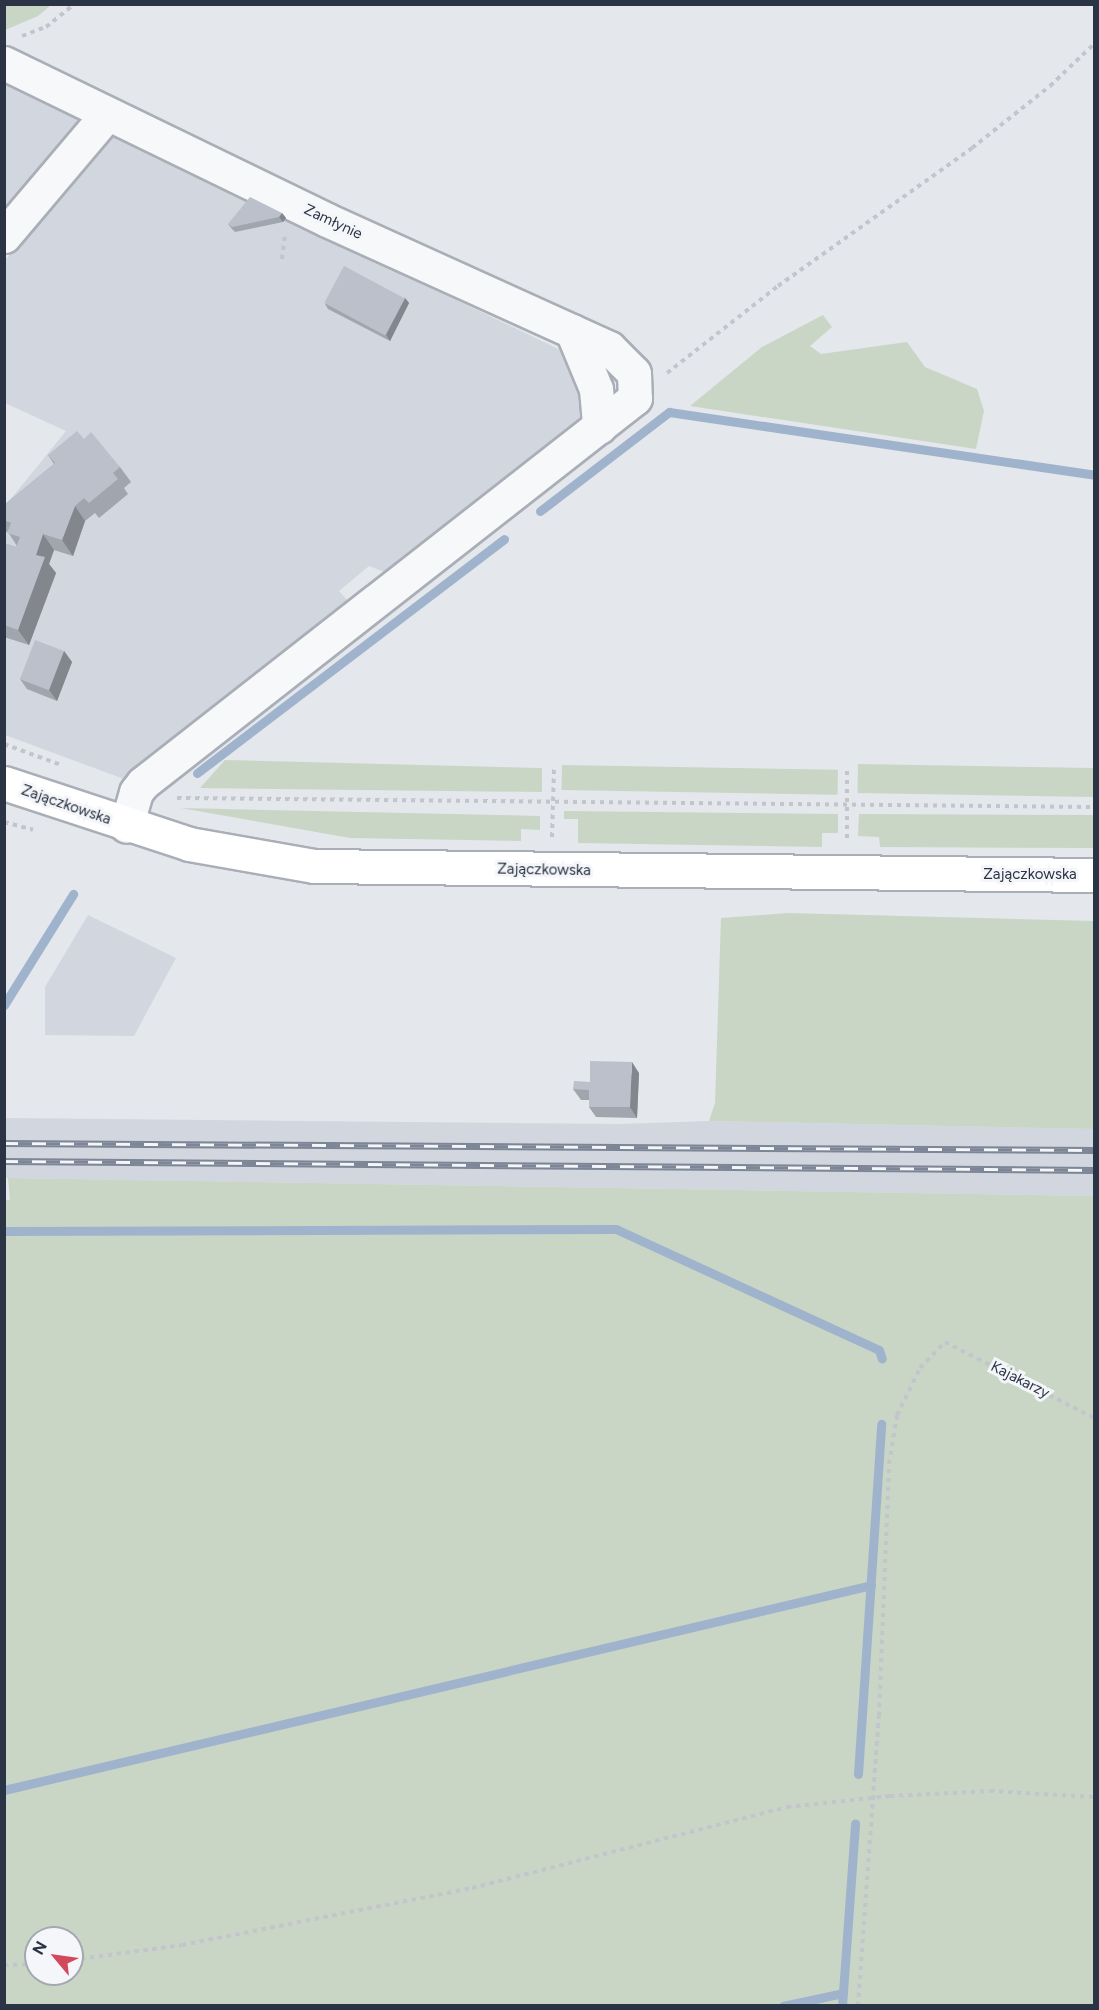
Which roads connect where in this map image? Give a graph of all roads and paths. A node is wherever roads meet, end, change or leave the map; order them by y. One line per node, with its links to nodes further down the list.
1 (74, 4): 3 (path)
2 (1095, 44): 7 (path)
3 (10, 51): 4 (street, Zamłynie)
4 (107, 114): 5 (street); 6 (street, Zamłynie)
5 (4, 236)
6 (572, 331): 7 (street, Zamłynie); 8 (street)
7 (635, 398): 8 (street)
8 (599, 427): 17 (street)
9 (554, 768): 13 (path)
10 (847, 771): 14 (path)
11 (4, 783): 17 (main road, Zajączkowska)
12 (172, 797): 13 (path)
13 (553, 801): 14 (path); 19 (path)
14 (847, 804): 15 (path); 20 (path)
15 (1095, 807)
16 (4, 822): 18 (path)
17 (126, 826): 19 (main road, Zajączkowska)
18 (33, 830)
19 (551, 870): 20 (main road, Zajączkowska)
20 (846, 873): 21 (main road, Zajączkowska)
21 (1095, 875)
22 (1095, 1418): 23 (path, Kajakarzy)
23 (875, 1797): 24 (path); 25 (path); 28 (path)
24 (1095, 1797)
25 (84, 1958)
26 (24, 1964): 27 (path)
27 (4, 1965)
28 (858, 2006)

